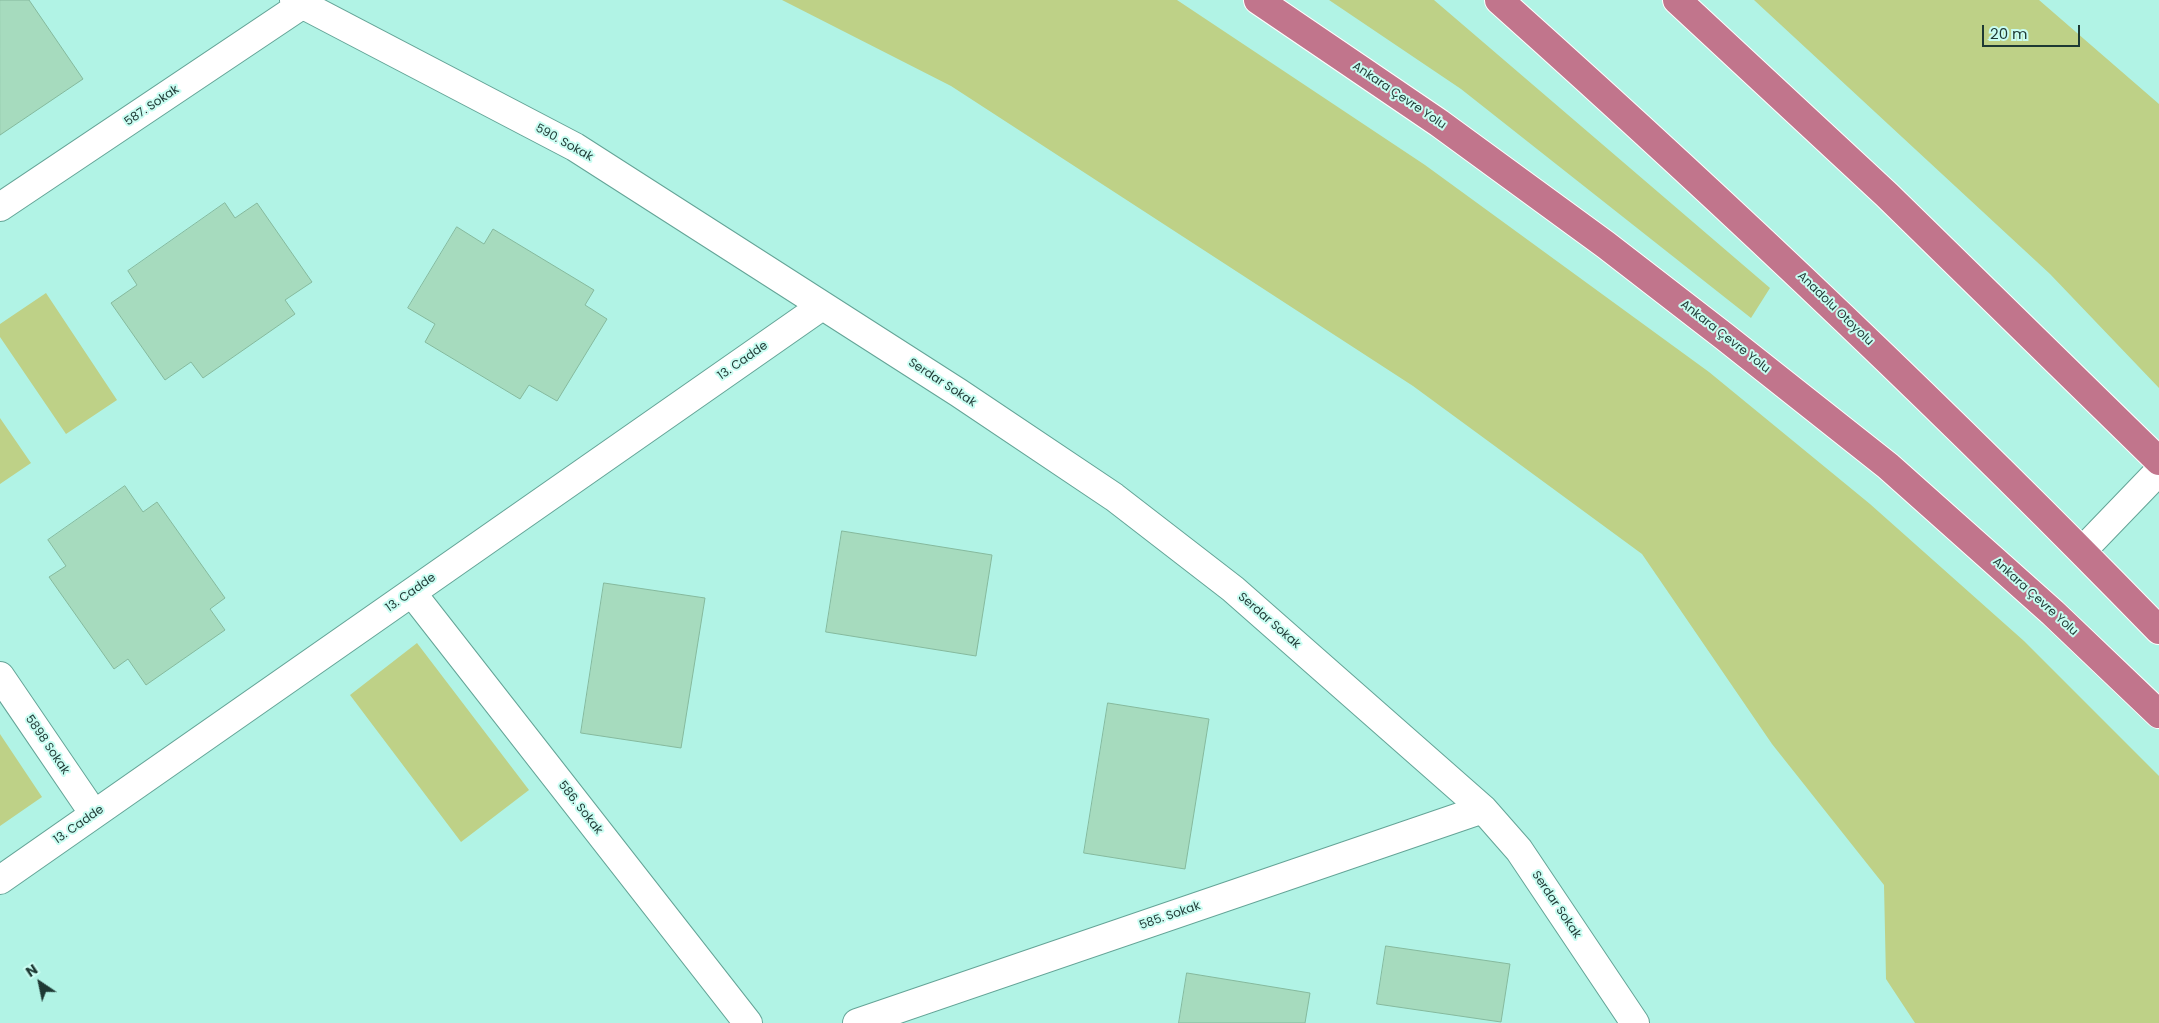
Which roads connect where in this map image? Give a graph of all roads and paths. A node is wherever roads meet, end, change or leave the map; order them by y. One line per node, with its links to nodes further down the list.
1 (1258, 0): 13 (highway, Ankara Çevre Yolu)
2 (1500, 0): 9 (highway, Anadolu Otoyolu)
3 (1677, 0): 7 (highway)
4 (299, 2): 5 (street, 587. Sokak); 6 (street, 590. Sokak)
5 (0, 207)
6 (822, 306): 10 (street, 13. Cadde); 14 (street, Serdar Sokak)
7 (2159, 461)
8 (2159, 471): 9 (street)
9 (2082, 551): 11 (highway, Anadolu Otoyolu)
10 (412, 593): 15 (street, 13. Cadde); 17 (street, 586. Sokak)
11 (2159, 630)
12 (0, 676): 15 (street, 5898 Sokak)
13 (2159, 714)
14 (1483, 809): 18 (street, 585. Sokak); 19 (street, Serdar Sokak)
15 (94, 814): 16 (street, 13. Cadde)
16 (0, 880)
17 (748, 1023)
18 (857, 1023)
19 (1635, 1023)

